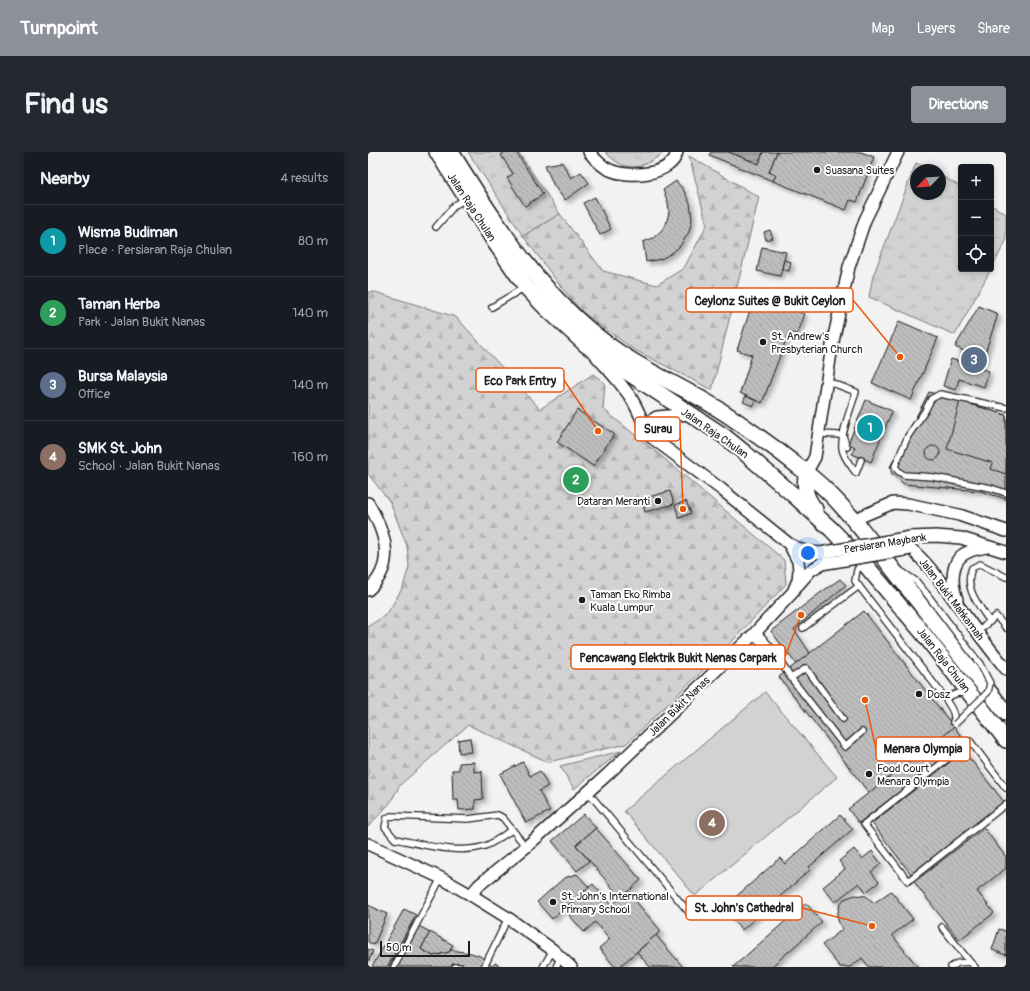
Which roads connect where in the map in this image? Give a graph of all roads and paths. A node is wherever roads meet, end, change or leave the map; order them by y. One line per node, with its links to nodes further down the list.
1 (437, 152): 6 (main road, Jalan Raja Chulan)
2 (451, 152): 20 (main road, Jalan Raja Chulan)
3 (589, 152): 4 (street)
4 (677, 152)
5 (898, 152): 11 (street)
6 (466, 199): 7 (lane); 8 (main road, Jalan Raja Chulan)
7 (436, 227)
8 (526, 287): 9 (lane); 10 (main road, Jalan Raja Chulan)
9 (492, 307)
10 (586, 345): 13 (main road, Jalan Raja Chulan); 14 (street, Jalan Bukit Nanas)
11 (827, 381): 15 (street); 16 (lane)
12 (1006, 408): 21 (lane)
13 (689, 414): 14 (street); 18 (main road, Jalan Raja Chulan)
14 (644, 425): 26 (street, Jalan Bukit Nanas)
15 (818, 433): 16 (lane); 20 (street)
16 (843, 436): 17 (lane); 19 (lane)
17 (847, 447)
18 (746, 453): 20 (main road); 24 (main road, Jalan Raja Chulan)
19 (861, 460)
20 (806, 473): 23 (main road, Jalan Raja Chulan); 24 (main road)
21 (1006, 493)
22 (368, 503): 34 (street)
23 (853, 520): 25 (street); 31 (main road, Jalan Raja Chulan)
24 (831, 529): 30 (main road, Jalan Raja Chulan)
25 (1006, 530)
26 (789, 544): 29 (street, Persiaran Maybank); 35 (street, Jalan Bukit Nanas)
27 (987, 547): 28 (street, Persiaran Maybank); 29 (street, Persiaran Maybank, bridge); 36 (street)
28 (1006, 552)
29 (820, 559): 35 (street); 36 (street, Jalan Bukit Mahkamah, bridge)
30 (863, 562): 33 (lane); 44 (main road, Jalan Raja Chulan)
31 (887, 562): 45 (lane, bridge); 46 (main road, Jalan Raja Chulan)
32 (1006, 577): 37 (lane)
33 (859, 586): 38 (lane); 45 (lane)
34 (368, 590)
35 (793, 592): 41 (street, Jalan Bukit Nanas)
36 (960, 608): 40 (street, Jalan Bukit Mahkamah)
37 (990, 622): 39 (lane); 40 (lane)
38 (803, 628)
39 (1006, 628)
40 (977, 632): 42 (street, Jalan Bukit Mahkamah)
41 (755, 633): 43 (lane); 51 (street, Jalan Bukit Nanas)
42 (1006, 669)
43 (791, 678): 47 (lane); 48 (lane)
44 (971, 694): 45 (lane); 49 (main road, Jalan Raja Chulan)
45 (945, 698)
46 (1006, 713)
47 (842, 718)
48 (862, 732)
49 (1006, 740)
50 (1006, 788): 52 (lane)
51 (588, 792): 55 (street, Jalan Bukit Nanas); 58 (lane)
52 (1006, 804)
53 (512, 830): 53 (lane); 55 (lane)
54 (368, 844): 56 (street)
55 (526, 847): 57 (street, Jalan Bukit Nanas)
56 (441, 878): 57 (street); 63 (lane)
57 (471, 895): 59 (street)
58 (692, 916)
59 (508, 918): 61 (street); 66 (lane)
60 (942, 927): 62 (lane)
61 (557, 953): 67 (lane); 68 (lane); 69 (street)
62 (970, 962): 70 (lane); 71 (lane)
63 (394, 967)
64 (455, 967): 65 (lane)
65 (460, 967)
66 (484, 967)
67 (543, 967)
68 (556, 967)
69 (571, 967)
70 (951, 967)
71 (975, 967)

